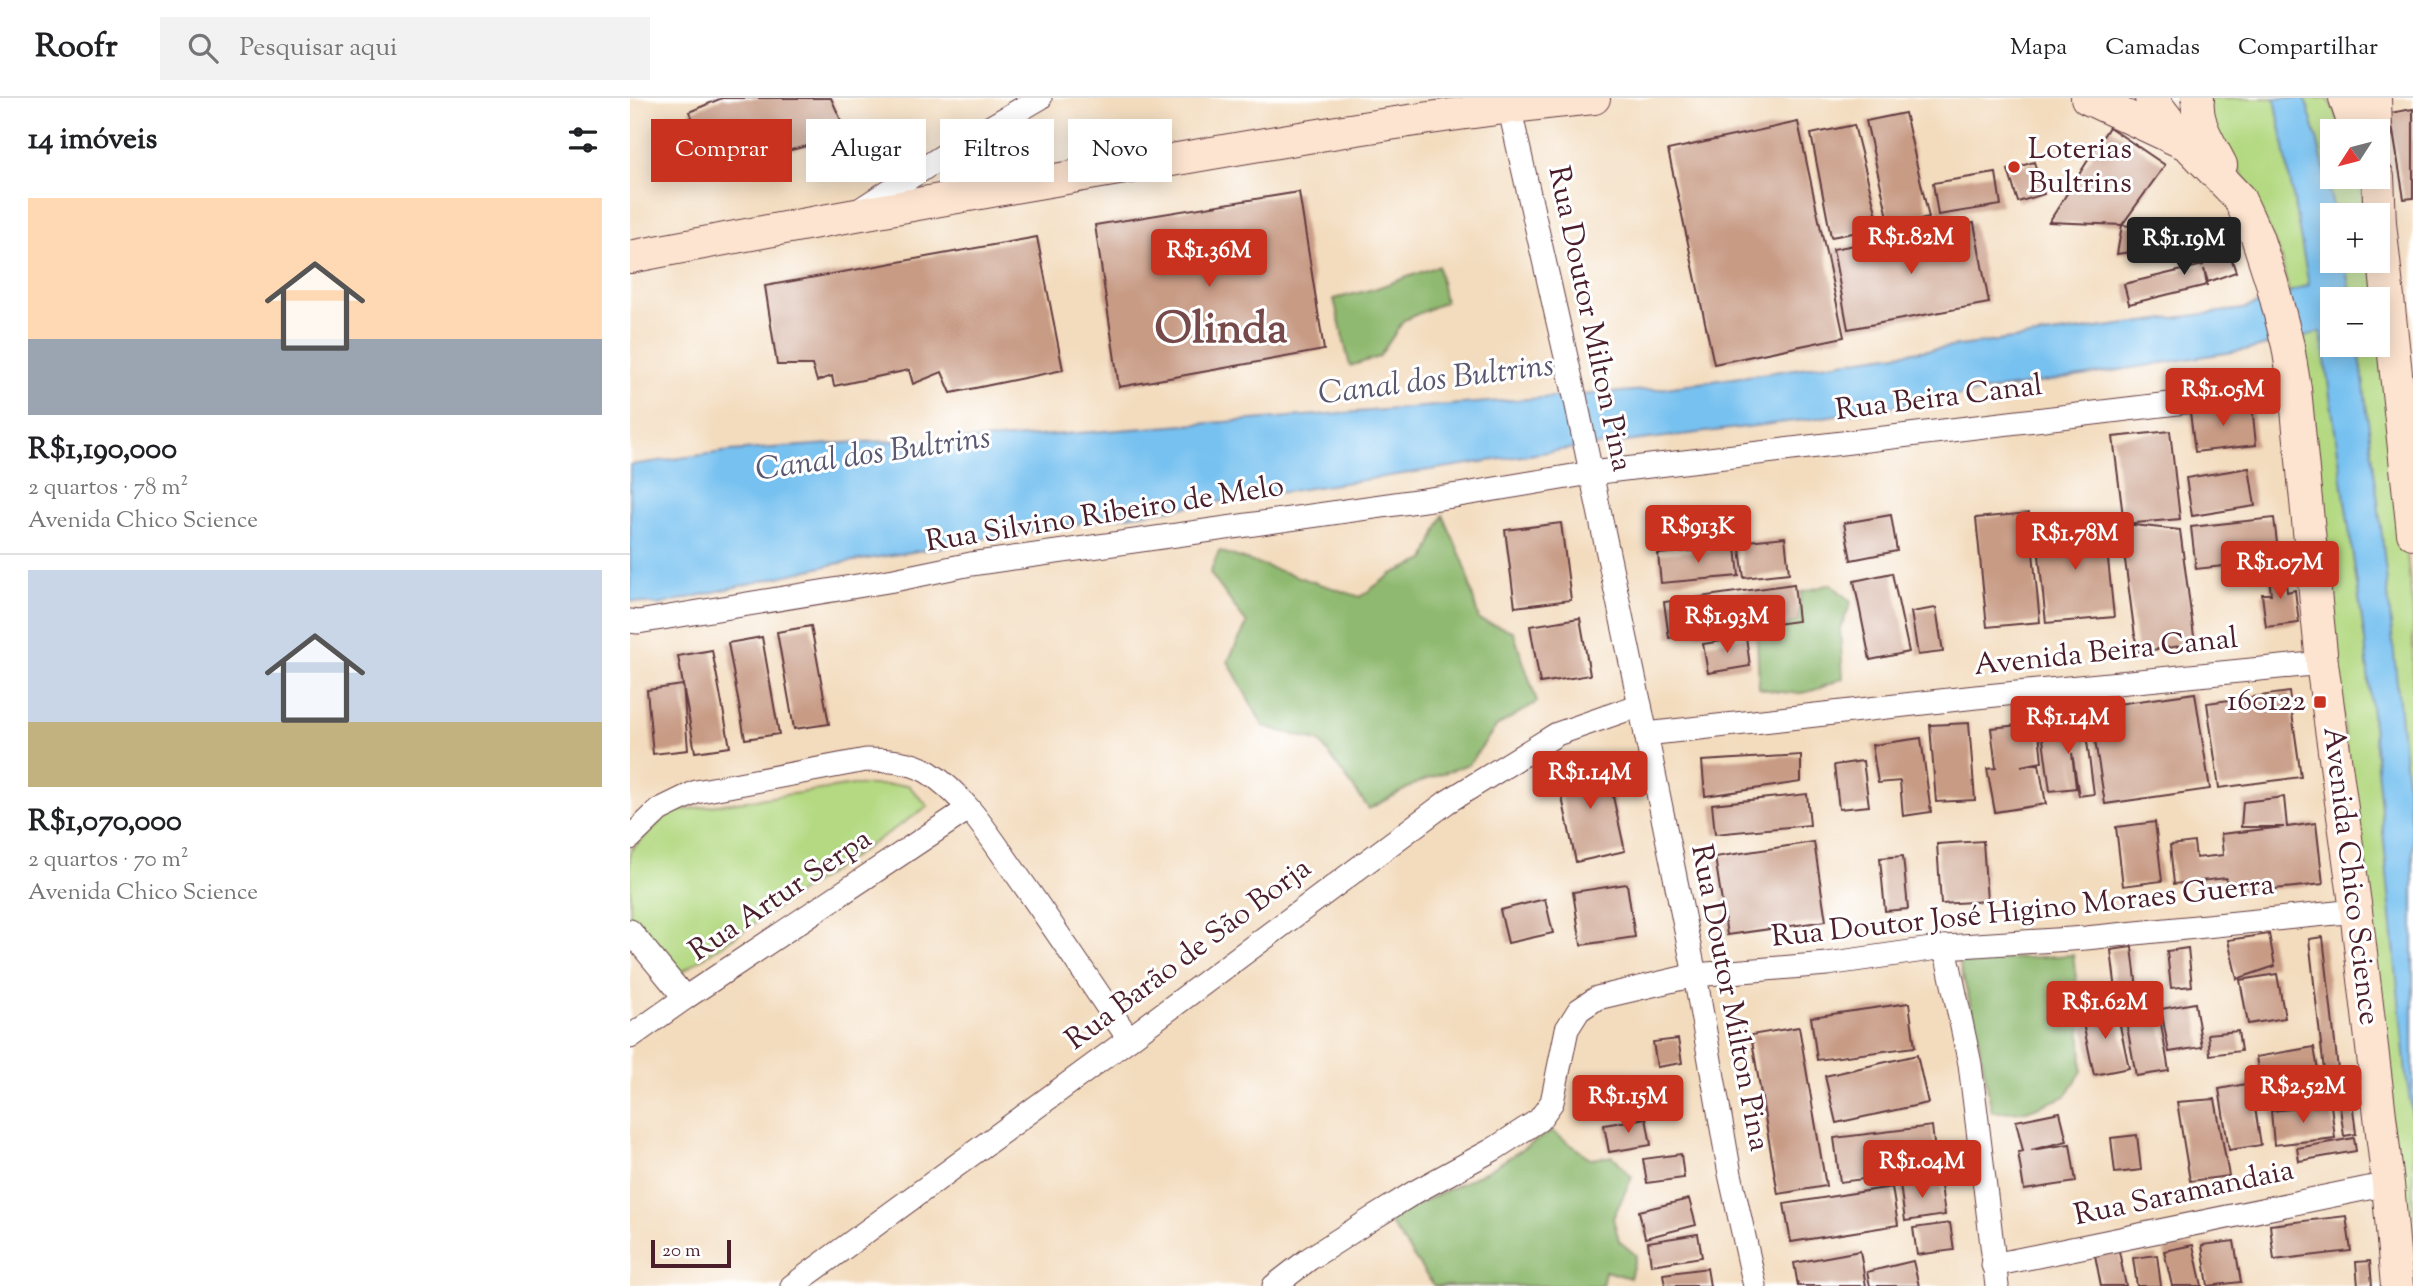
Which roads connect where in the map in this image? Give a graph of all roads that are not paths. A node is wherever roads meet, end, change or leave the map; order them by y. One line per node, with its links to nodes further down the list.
1 (1040, 98): 13 (street)
2 (1594, 98): 8 (main road)
3 (2087, 98): 11 (main road, Avenida Chico Science)
4 (2151, 98): 11 (main road)
5 (2198, 98): 12 (main road)
6 (2345, 98): 9 (main road)
7 (2375, 98): 10 (main road)
8 (1507, 102): 13 (main road); 17 (street, Rua Doutor Milton Pina)
9 (2352, 119)
10 (2376, 119)
11 (2188, 145): 12 (main road, Avenida Chico Science)
12 (2239, 198): 16 (main road, Avenida Chico Science)
13 (854, 214): 14 (main road)
14 (630, 257)
15 (2385, 273): 18 (main road)
16 (2295, 389): 17 (street, Rua Beira Canal); 20 (main road, Avenida Chico Science)
17 (1589, 466): 19 (street, Rua Silvino Ribeiro de Melo); 21 (street, Rua Doutor Milton Pina)
18 (2413, 533)
19 (630, 621)
20 (2322, 663): 22 (street, Avenida Beira Canal); 25 (main road, Avenida Chico Science)
21 (1640, 705): 22 (street, Rua Doutor Milton Pina); 31 (street, Rua Barão de São Borja)
22 (1646, 734): 28 (street, Rua Doutor Milton Pina)
23 (968, 809): 24 (street); 29 (street, Rua Artur Serpa); 31 (street)
24 (630, 838)
25 (2356, 911): 27 (street, Rua Doutor José Higino Moraes Guerra); 32 (main road, Avenida Chico Science)
26 (630, 931): 29 (street)
27 (1945, 947): 28 (street, Rua Doutor José Higino Moraes Guerra); 33 (street)
28 (1695, 975): 35 (street, Rua Doutor José Higino Moraes Guerra); 36 (street, Rua Doutor Milton Pina)
29 (685, 998): 30 (street, Rua Artur Serpa)
30 (630, 1037)
31 (1129, 1040): 34 (street, Rua Barão de São Borja)
32 (2388, 1184): 33 (street, Rua Saramandaia); 37 (main road, Avenida Chico Science)
33 (1995, 1276)
34 (792, 1286)
35 (1274, 1286)
36 (1755, 1286)
37 (2397, 1286)

